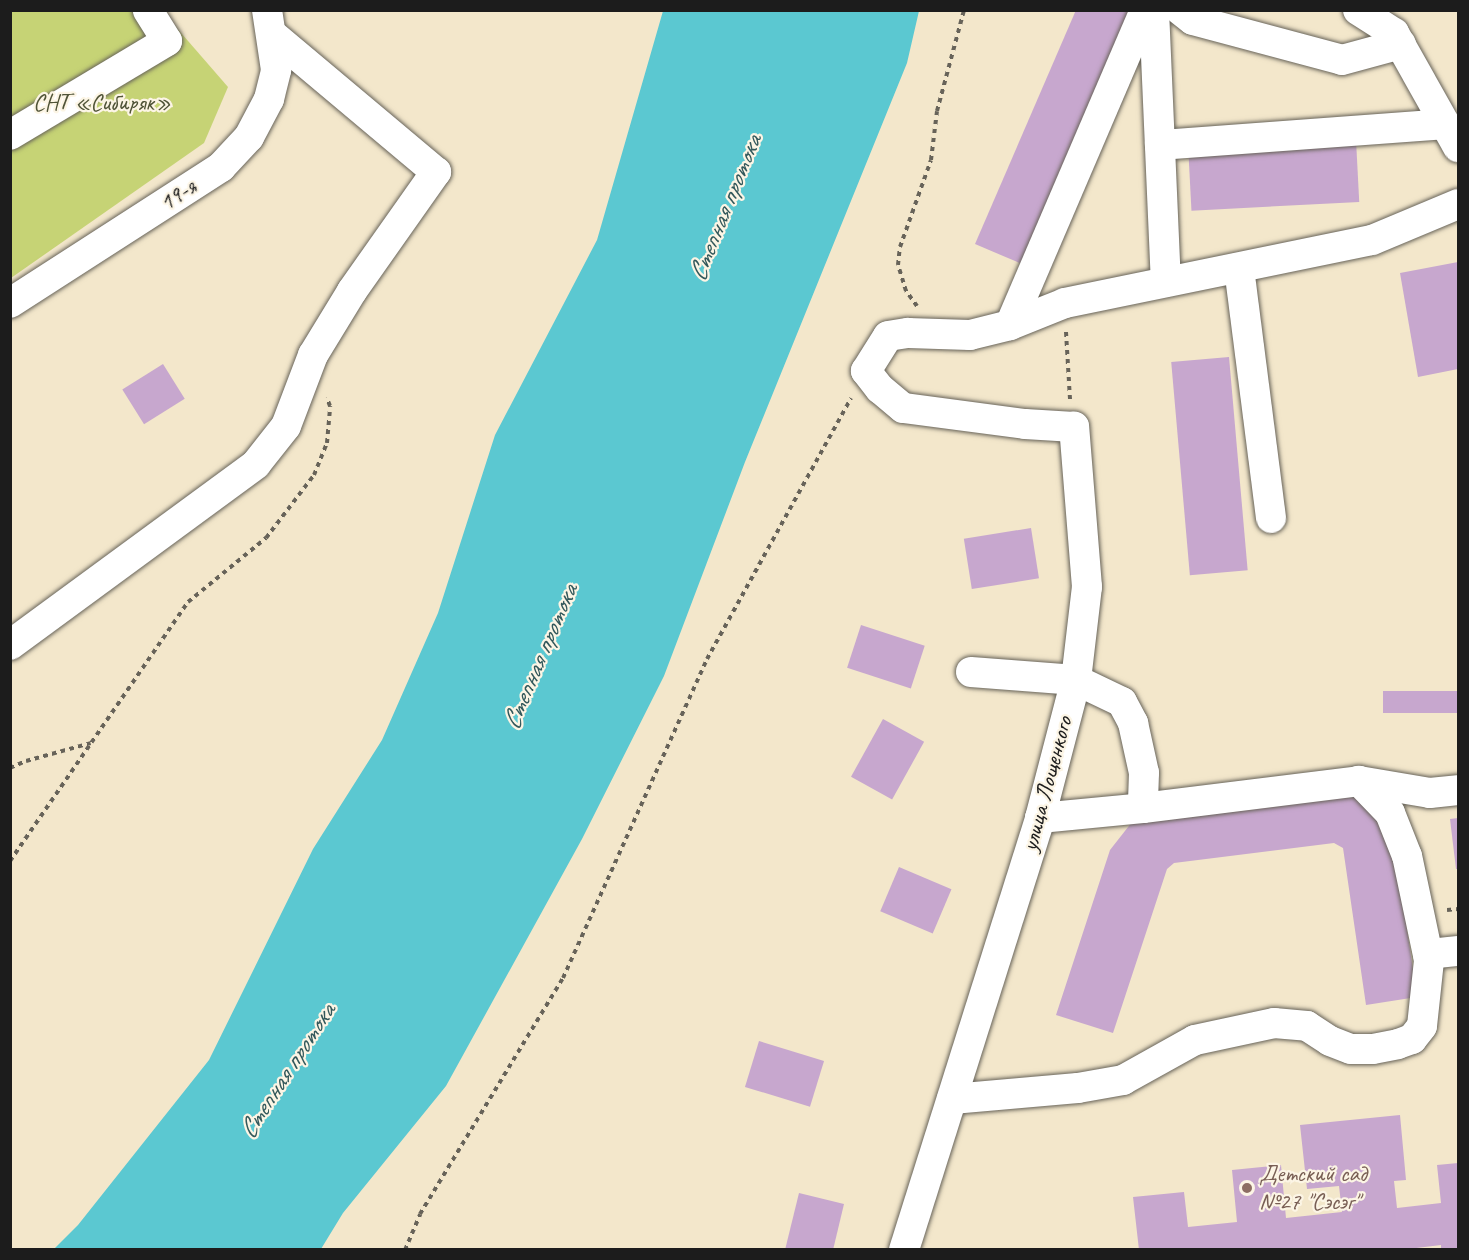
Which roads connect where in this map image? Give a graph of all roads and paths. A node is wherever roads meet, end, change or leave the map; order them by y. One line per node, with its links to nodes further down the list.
1 (148, 10): 9 (street)
2 (964, 10): 18 (path)
3 (1145, 10): 17 (street)
4 (1154, 10): 11 (street)
5 (1180, 10): 8 (street)
6 (1358, 10): 8 (street)
7 (270, 23): 15 (street, 19-я); 23 (street)
8 (1401, 44): 10 (street)
9 (10, 135)
10 (1452, 135): 11 (street)
11 (1160, 145): 14 (street)
12 (1458, 204): 13 (street)
13 (1239, 268): 14 (street); 22 (street)
14 (1166, 282): 16 (street)
15 (10, 303)
16 (1065, 303): 17 (street); 21 (path)
17 (1010, 325): 18 (street)
18 (946, 334): 19 (street)
19 (866, 371): 21 (street); 38 (path)
20 (326, 396): 26 (path)
21 (1074, 427): 25 (street, улица Лощенкого)
22 (1271, 518)
23 (10, 645)
24 (971, 672): 25 (street)
25 (1076, 680): 30 (street); 31 (street, улица Лощенкого)
26 (92, 743): 27 (path); 32 (path)
27 (10, 768)
28 (1359, 781): 29 (street); 30 (street); 36 (street)
29 (1458, 790)
30 (1143, 808): 31 (street)
31 (1040, 818): 37 (street, улица Лощенкого)
32 (10, 861)
33 (1458, 909): 34 (path)
34 (1443, 910)
35 (1458, 951): 36 (street)
36 (1428, 954): 37 (street)
37 (952, 1099): 39 (street, улица Лощенкого)
38 (405, 1250)
39 (904, 1250)

